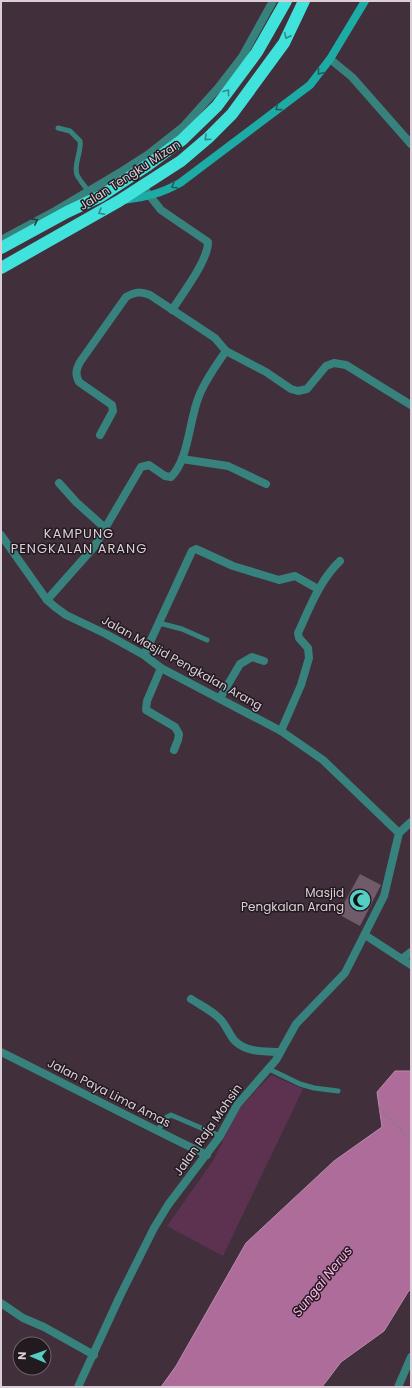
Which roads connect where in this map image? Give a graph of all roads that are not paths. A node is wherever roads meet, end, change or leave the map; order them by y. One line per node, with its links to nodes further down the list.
1 (273, 1): 9 (street)
2 (286, 1): 13 (highway, Jalan Tengku Mizan, one-way to 2)
3 (304, 1): 8 (highway, Jalan Tengku Mizan, one-way to 8)
4 (365, 1): 5 (street)
5 (330, 59): 7 (street); 10 (street, one-way to 10)
6 (58, 128): 9 (lane)
7 (411, 144)
8 (143, 186): 10 (street); 11 (highway, Jalan Tengku Mizan)
9 (88, 191): 12 (street, one-way to 9)
10 (150, 196): 11 (street); 15 (street)
11 (119, 201): 14 (highway, Jalan Tengku Mizan, one-way to 14)
12 (1, 240)
13 (1, 248)
14 (1, 268)
15 (172, 310): 16 (street); 18 (street)
16 (226, 352): 17 (street); 19 (street)
17 (411, 405)
18 (100, 435)
19 (182, 459): 21 (street); 22 (street)
20 (59, 482): 22 (street)
21 (266, 484)
22 (105, 528): 26 (street)
23 (1, 535): 26 (street, Jalan Masjid Pengkalan Arang)
24 (340, 561): 25 (street)
25 (318, 589): 27 (street); 33 (street)
26 (47, 600): 29 (street, Jalan Masjid Pengkalan Arang)
27 (159, 623): 28 (lane); 29 (street)
28 (207, 640)
29 (144, 655): 31 (street, Jalan Masjid Pengkalan Arang)
30 (264, 661): 32 (street)
31 (161, 668): 32 (street, Jalan Masjid Pengkalan Arang); 34 (street)
32 (220, 698): 33 (street, Jalan Masjid Pengkalan Arang)
33 (281, 731): 36 (street, Jalan Masjid Pengkalan Arang)
34 (174, 750)
35 (411, 822): 36 (street)
36 (399, 833): 37 (street, Jalan Raja Mohsin)
37 (364, 935): 39 (street); 43 (street, Jalan Raja Mohsin)
38 (411, 952): 39 (street)
39 (402, 959): 40 (street)
40 (411, 965)
41 (191, 999): 43 (street)
42 (1, 1052): 46 (street, Jalan Paya Lima Amas)
43 (280, 1052): 44 (street, Jalan Raja Mohsin)
44 (269, 1069): 45 (lane); 47 (street, Jalan Raja Mohsin)
45 (338, 1091)
46 (157, 1131): 47 (lane); 48 (street, Jalan Paya Lima Amas)
47 (220, 1136): 48 (street, Jalan Raja Mohsin)
48 (207, 1155): 50 (street, Jalan Raja Mohsin)
49 (1, 1303): 50 (street)
50 (94, 1355): 52 (street, Jalan Raja Mohsin)
51 (411, 1357): 53 (street)
52 (78, 1387)
53 (398, 1387)

